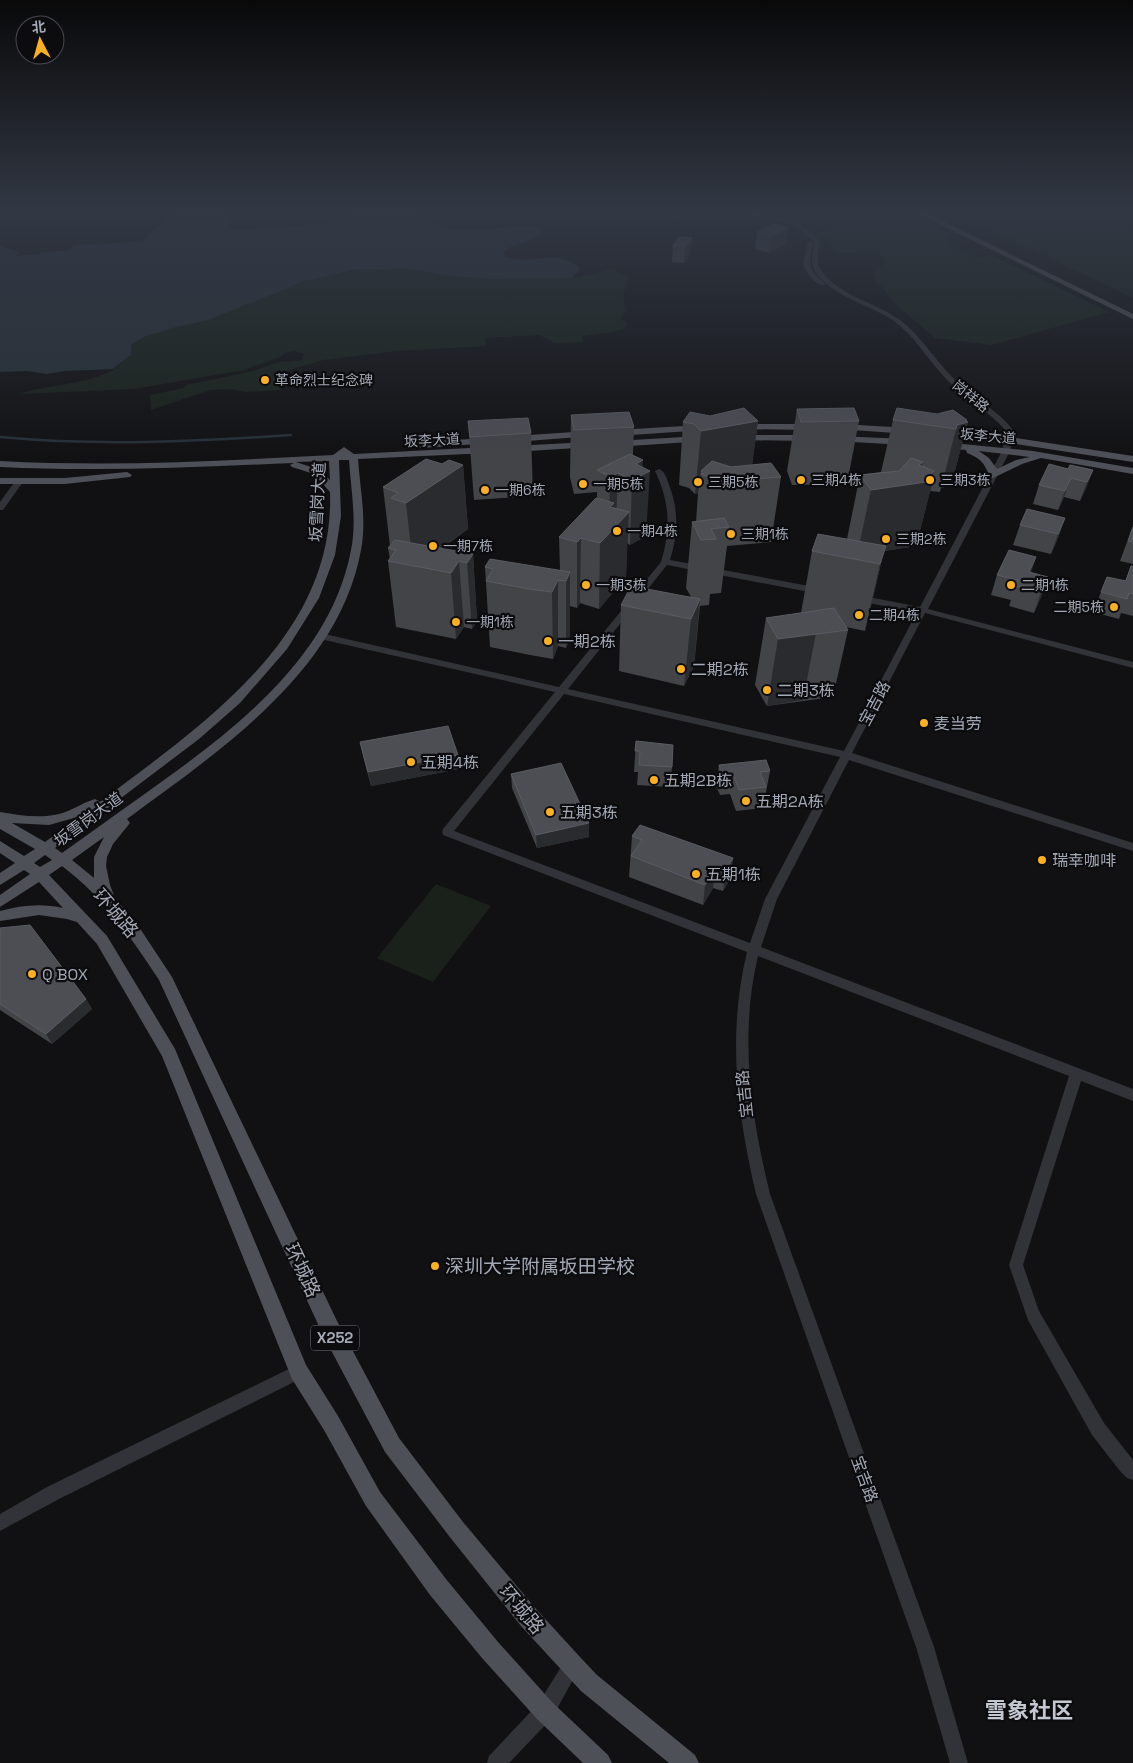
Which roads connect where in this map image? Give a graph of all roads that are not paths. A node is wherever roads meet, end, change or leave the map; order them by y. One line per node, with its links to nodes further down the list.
1 (843, 295): 13 (street, 岗祥路)
2 (851, 295): 13 (street, 岗祥路)
3 (1087, 295): 6 (main road)
4 (1107, 295): 5 (main road)
5 (1133, 308)
6 (1133, 318)
7 (709, 428): 15 (main road, 坂李大道)
8 (727, 428): 9 (main road)
9 (918, 431)
10 (937, 433): 13 (main road, 坂李大道)
11 (726, 438): 14 (main road, 坂李大道)
12 (707, 439): 17 (main road, 坂李大道)
13 (1006, 443): 14 (main road, 坂李大道); 20 (main road, 坂李大道); 21 (main road, 坂李大道); 27 (street, 宝吉路)
14 (954, 446): 27 (main road)
15 (344, 450): 16 (main road, 坂李大道); 18 (main road, 坂雪岗大道); 19 (main road, 坂雪岗大道)
16 (0, 455)
17 (414, 455): 19 (main road, 坂李大道); 30 (main road)
18 (334, 458): 19 (main road, 坂李大道); 22 (main road, 坂李大道); 31 (main road, 坂雪岗大道)
19 (353, 458): 30 (main road, 坂雪岗大道)
20 (1062, 459): 26 (main road, 坂李大道); 27 (main road)
21 (1133, 459)
22 (257, 462): 24 (main road, 坂李大道); 31 (main road)
23 (0, 464): 24 (main road, 坂李大道)
24 (210, 464): 29 (main road)
25 (659, 471): 33 (street)
26 (1133, 472)
27 (993, 475): 36 (street, 宝吉路)
28 (0, 481): 29 (main road)
29 (19, 482): 32 (street)
30 (355, 490): 37 (main road, 坂雪岗大道)
31 (335, 491): 41 (main road, 坂雪岗大道)
32 (0, 508)
33 (665, 562): 34 (street); 39 (street)
34 (828, 592)
35 (847, 596): 36 (street)
36 (923, 610): 38 (street); 40 (street, 宝吉路)
37 (320, 636): 39 (street); 42 (main road, 坂雪岗大道)
38 (1133, 665)
39 (562, 690): 40 (street); 56 (street)
40 (846, 755): 46 (street); 56 (street, 宝吉路)
41 (120, 791): 43 (main road); 47 (main road, 坂雪岗大道)
42 (143, 802): 48 (main road, 坂雪岗大道); 53 (main road)
43 (0, 817)
44 (0, 823): 47 (main road, X252)
45 (0, 846): 49 (main road, X252)
46 (1133, 847)
47 (45, 848): 48 (main road, X252); 49 (main road, 坂雪岗大道)
48 (62, 859): 50 (main road, 坂雪岗大道); 53 (main road, 环城路 / X252)
49 (24, 862): 50 (main road, X252); 51 (main road, 坂雪岗大道)
50 (40, 874): 52 (main road, 坂雪岗大道); 55 (main road, 环城路 / X252)
51 (0, 880)
52 (0, 902)
53 (112, 904): 62 (main road, 环城路 / X252)
54 (0, 916): 55 (main road)
55 (80, 918): 59 (main road, 环城路 / X252)
56 (753, 949): 57 (street); 67 (street, 宝吉路)
57 (1077, 1073): 58 (street); 60 (street)
58 (1133, 1096)
59 (299, 1372): 61 (street); 63 (main road, 环城路 / X252)
60 (1133, 1472)
61 (0, 1523)
62 (572, 1665): 63 (street); 66 (main road, 环城路 / X252)
63 (545, 1711): 64 (street); 65 (main road, 环城路 / X252)
64 (496, 1763)
65 (600, 1763)
66 (687, 1763)
67 (959, 1763)

